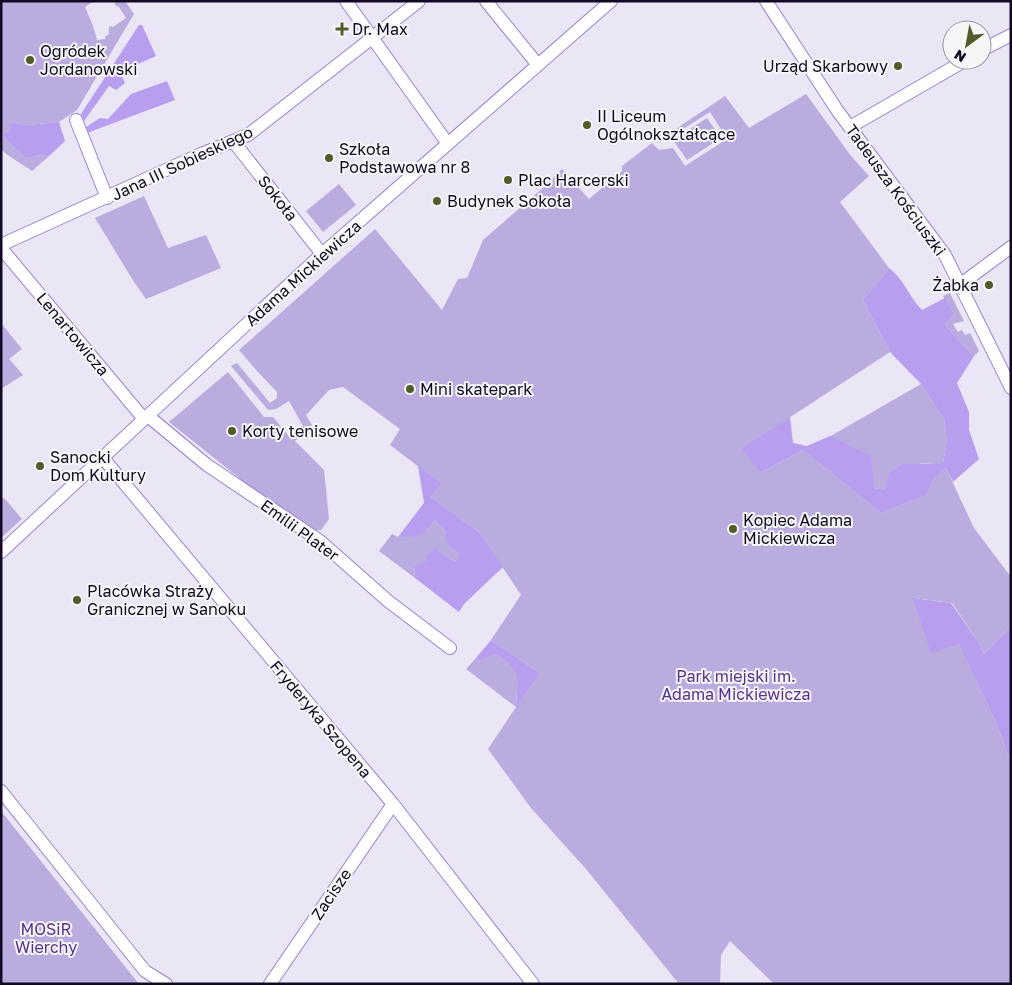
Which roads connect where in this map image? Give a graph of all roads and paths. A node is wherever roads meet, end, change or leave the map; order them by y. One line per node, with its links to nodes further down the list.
1 (346, 1): 7 (street)
2 (419, 1): 7 (street, Jana III Sobieskiego)
3 (486, 1): 9 (street)
4 (611, 1): 9 (street, Adama Mickiewicza)
5 (766, 1): 12 (street, Tadeusza Kościuszki)
6 (1011, 35): 8 (street)
7 (373, 37): 13 (street, Jana III Sobieskiego); 14 (street)
8 (992, 45)
9 (538, 65): 14 (street, Adama Mickiewicza)
10 (949, 70): 12 (street)
11 (76, 120): 15 (street)
12 (850, 127): 19 (street, Tadeusza Kościuszki)
13 (233, 141): 15 (street, Jana III Sobieskiego); 18 (street, Sokoła)
14 (448, 144): 18 (street, Adama Mickiewicza)
15 (107, 198): 16 (street, Jana III Sobieskiego)
16 (1, 247): 21 (street, Lenartowicza)
17 (1008, 249): 19 (street)
18 (322, 254): 21 (street, Adama Mickiewicza)
19 (961, 284): 20 (street, Tadeusza Kościuszki)
20 (1011, 388)
21 (146, 417): 22 (street, Adama Mickiewicza); 24 (street, Emilii Plater)
22 (103, 458): 23 (street, Adama Mickiewicza); 26 (street, Fryderyka Szopena)
23 (1, 552)
24 (450, 648)
25 (1, 791): 27 (street)
26 (393, 804): 28 (street, Zacisze); 29 (street, Fryderyka Szopena)
27 (166, 984)
28 (270, 984)
29 (533, 984)

